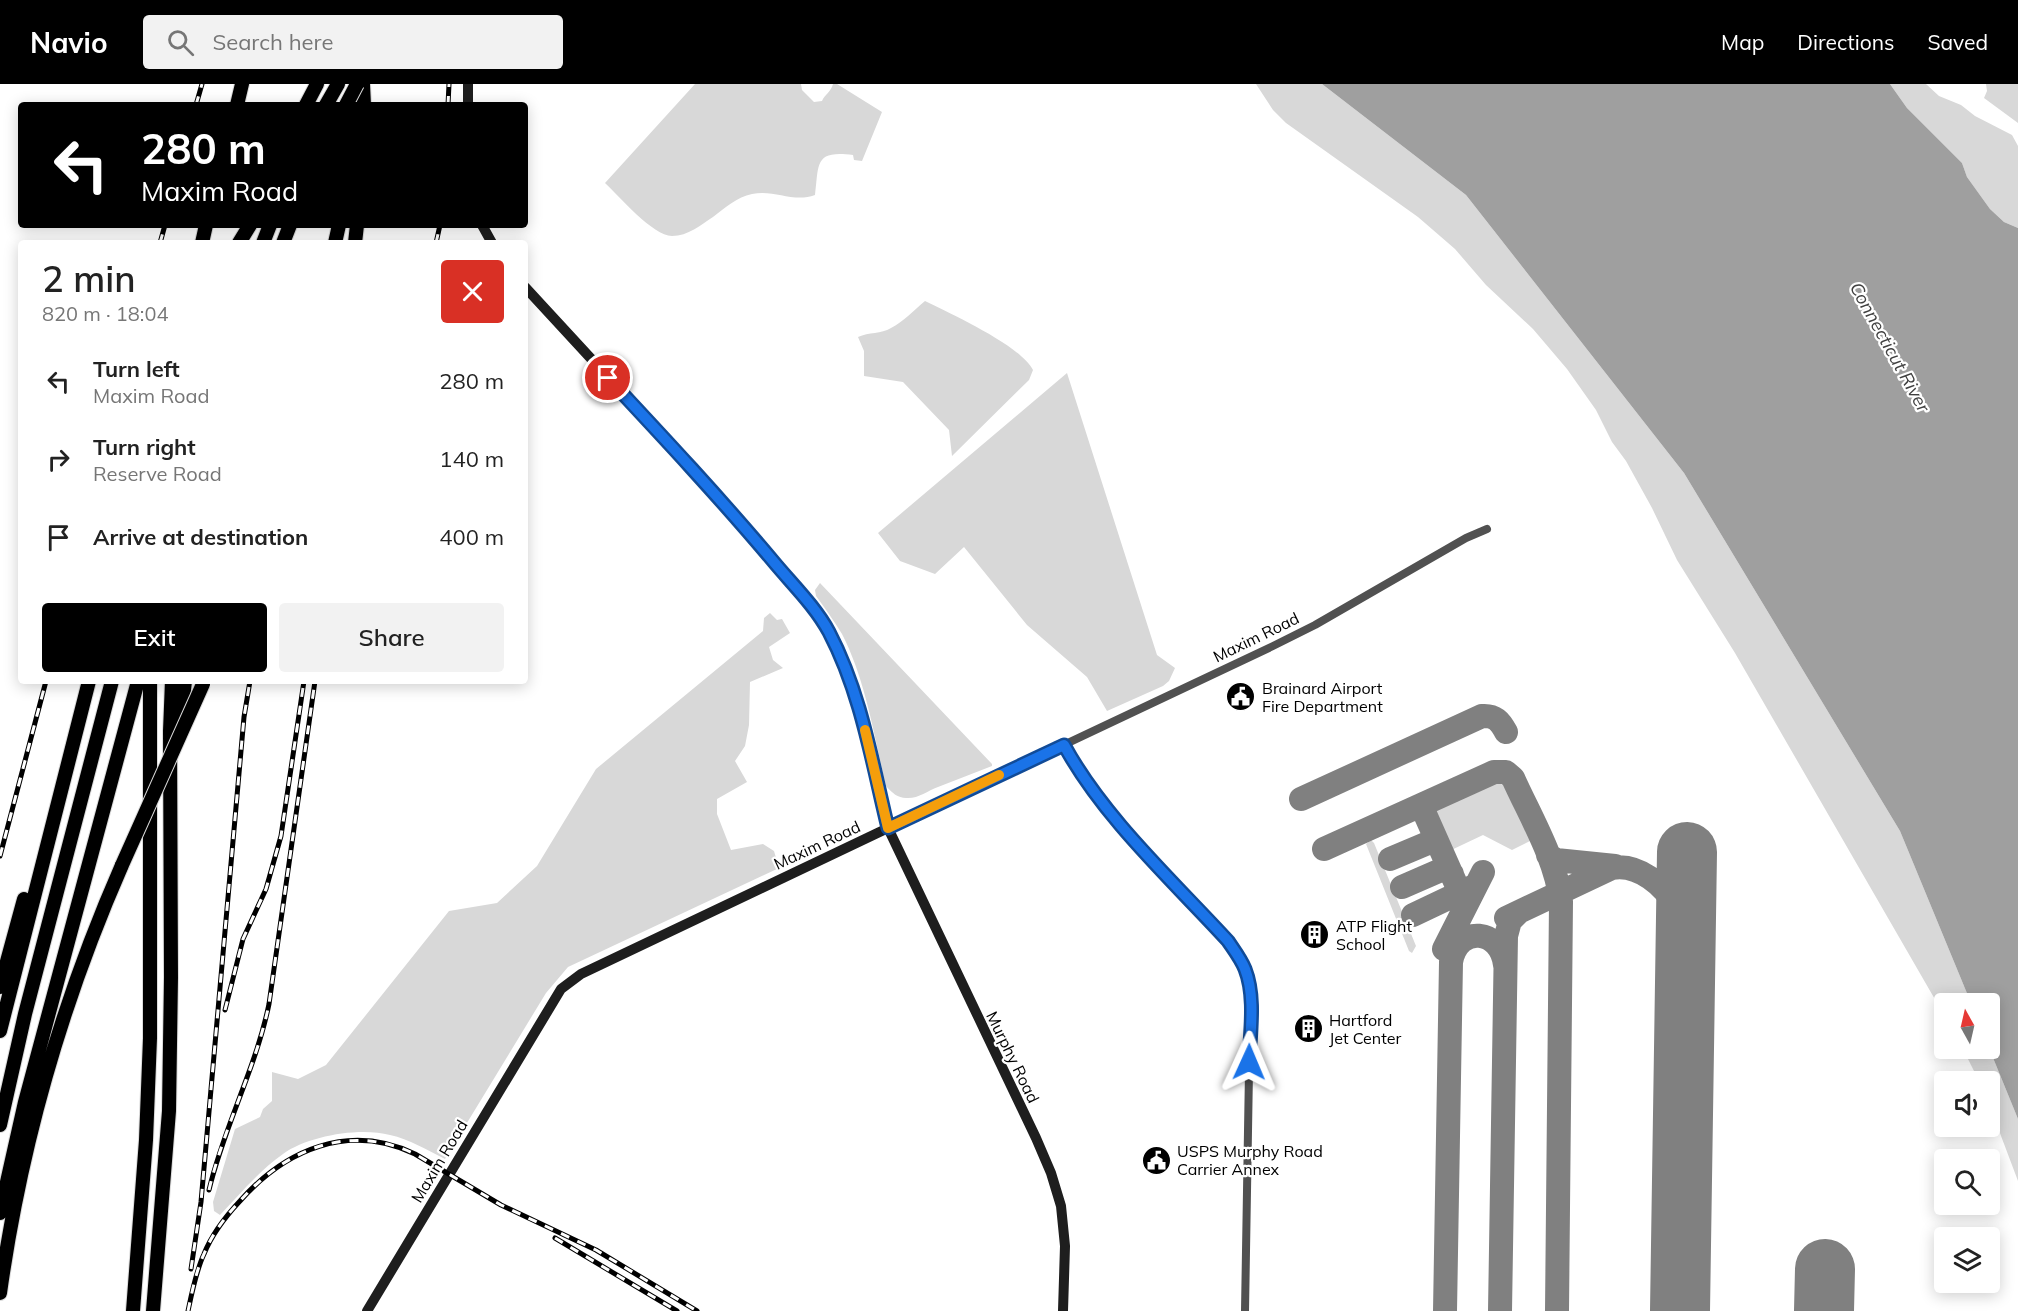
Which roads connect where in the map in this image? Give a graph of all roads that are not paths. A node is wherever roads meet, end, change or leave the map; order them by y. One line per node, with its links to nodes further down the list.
1 (242, 84): 7 (highway)
2 (316, 84): 8 (highway)
3 (338, 84): 9 (highway)
4 (357, 84): 10 (highway, bridge); 11 (highway, bridge)
5 (363, 84): 12 (highway)
6 (468, 84): 13 (street)
7 (238, 102)
8 (307, 102)
9 (328, 102)
10 (348, 102)
11 (353, 102)
12 (364, 102)
13 (468, 102)
14 (528, 289): 24 (street, Murphy Road)
15 (1487, 529): 23 (street, Maxim Road)
16 (88, 684): 25 (highway)
17 (111, 684): 29 (highway)
18 (137, 684): 30 (highway)
19 (150, 684): 32 (highway)
20 (172, 684): 26 (highway)
21 (184, 684): 26 (highway)
22 (204, 684): 31 (highway, bridge)
23 (1064, 745): 24 (street, Maxim Road); 36 (street)
24 (888, 828): 34 (street, Maxim Road); 35 (street, Murphy Road)
25 (49, 840): 27 (highway); 28 (highway)
26 (170, 861): 33 (highway)
27 (0, 987)
28 (0, 1031)
29 (0, 1125)
30 (0, 1213)
31 (0, 1293)
32 (133, 1311)
33 (153, 1311)
34 (367, 1311)
35 (1063, 1311)
36 (1245, 1311)

